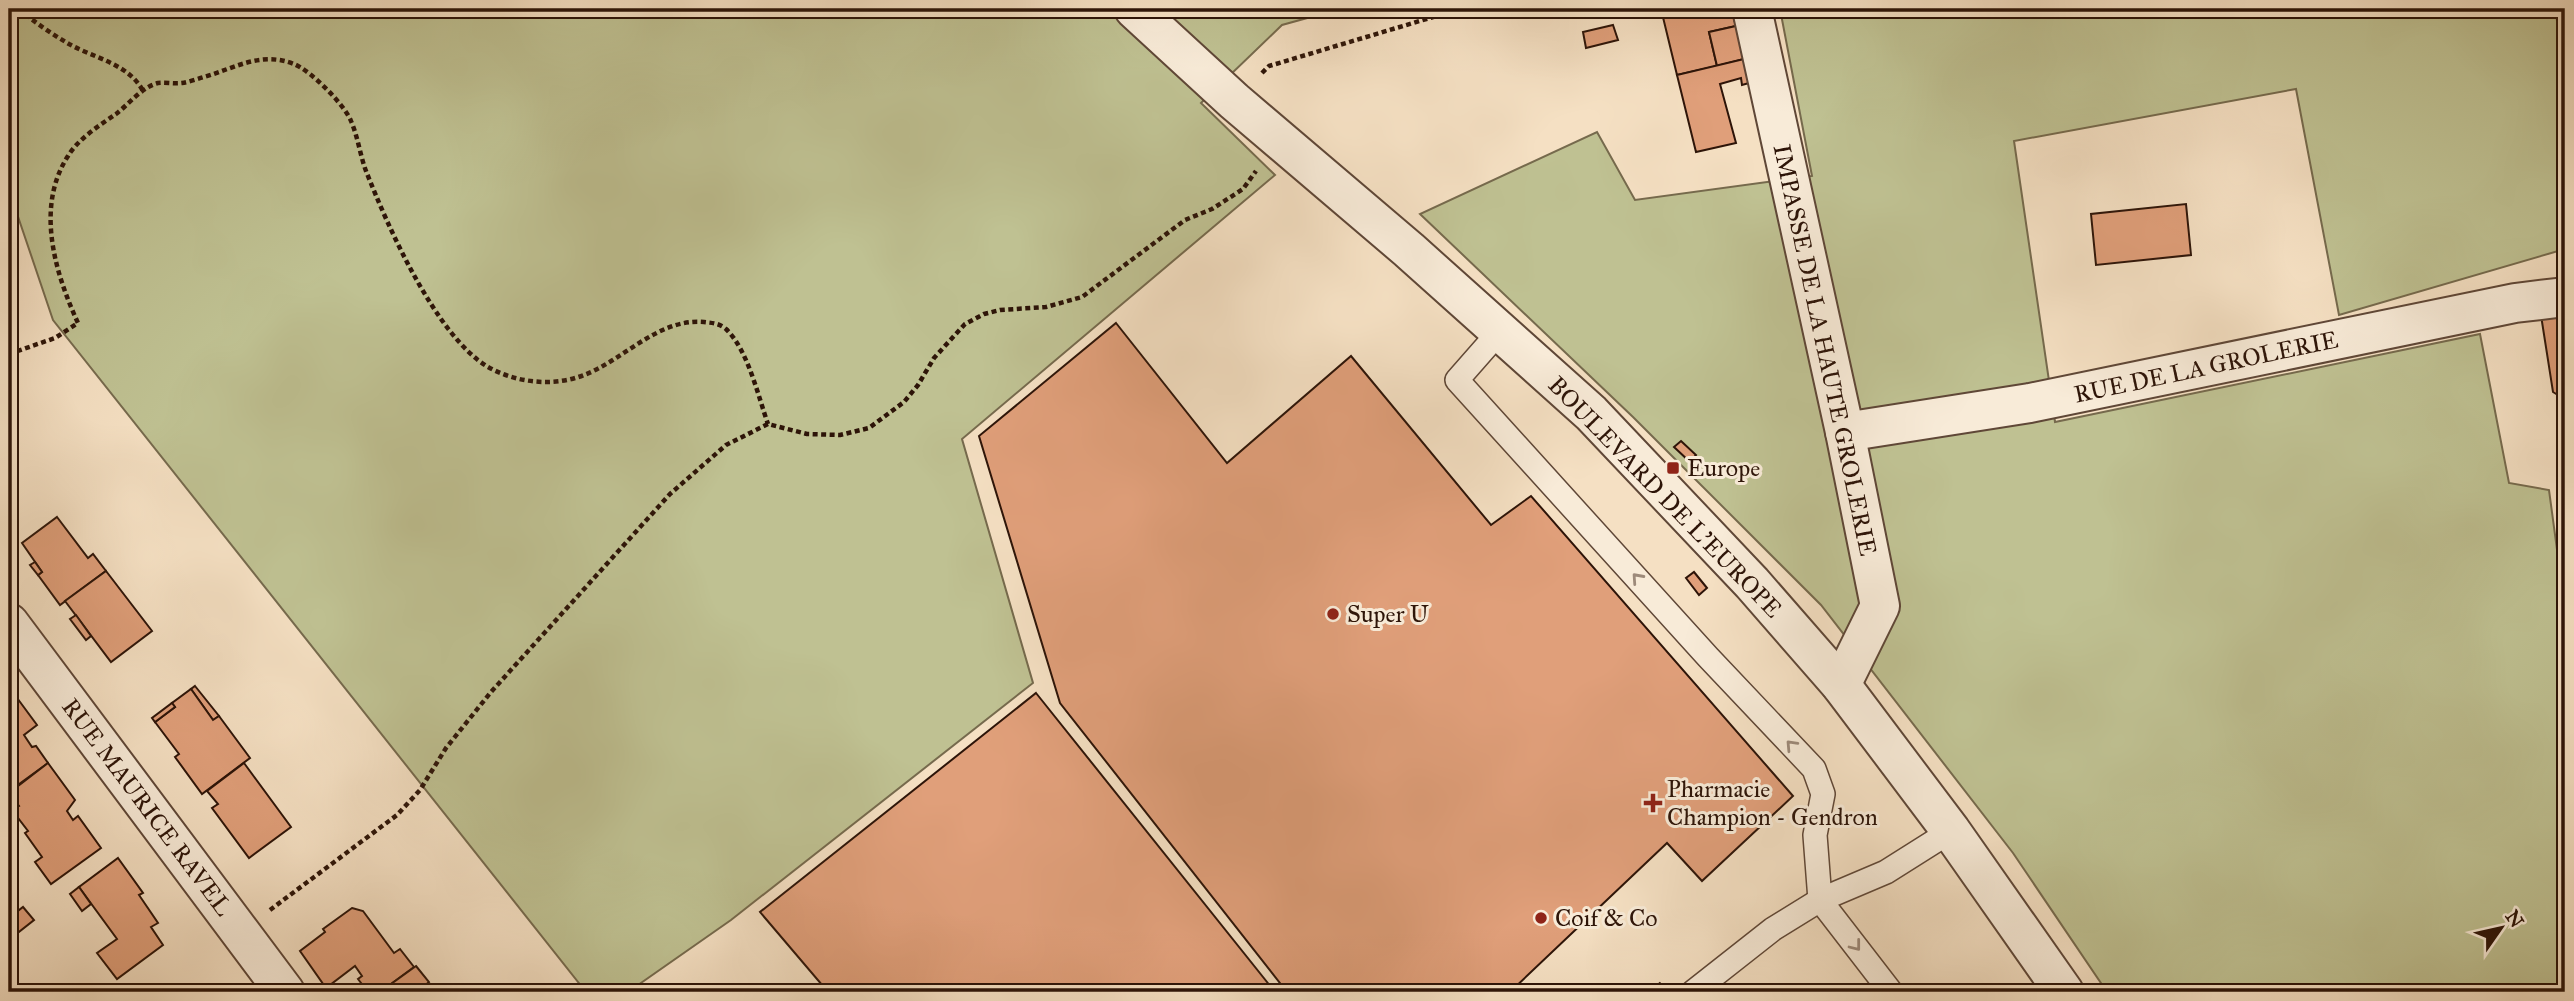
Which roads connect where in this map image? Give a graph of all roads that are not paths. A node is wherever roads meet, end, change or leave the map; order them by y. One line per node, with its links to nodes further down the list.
1 (1134, 9): 4 (street, BOULEVARD DE L'EUROPE)
2 (1752, 9): 5 (street, IMPASSE DE LA HAUTE GROLERIE)
3 (2565, 297): 5 (street, RUE DE LA GROLERIE)
4 (1500, 331): 7 (street, BOULEVARD DE L'EUROPE); 9 (lane, one-way to 4)
5 (1845, 432): 7 (street, IMPASSE DE LA HAUTE GROLERIE)
6 (9, 623): 11 (street, RUE MAURICE RAVEL)
7 (1841, 685): 8 (street, BOULEVARD DE L'EUROPE)
8 (1951, 831): 9 (lane); 13 (street, BOULEVARD DE L'EUROPE)
9 (1820, 900): 10 (lane, one-way to 10); 12 (lane)
10 (1888, 990)
11 (285, 992)
12 (1693, 992)
13 (2064, 992)

